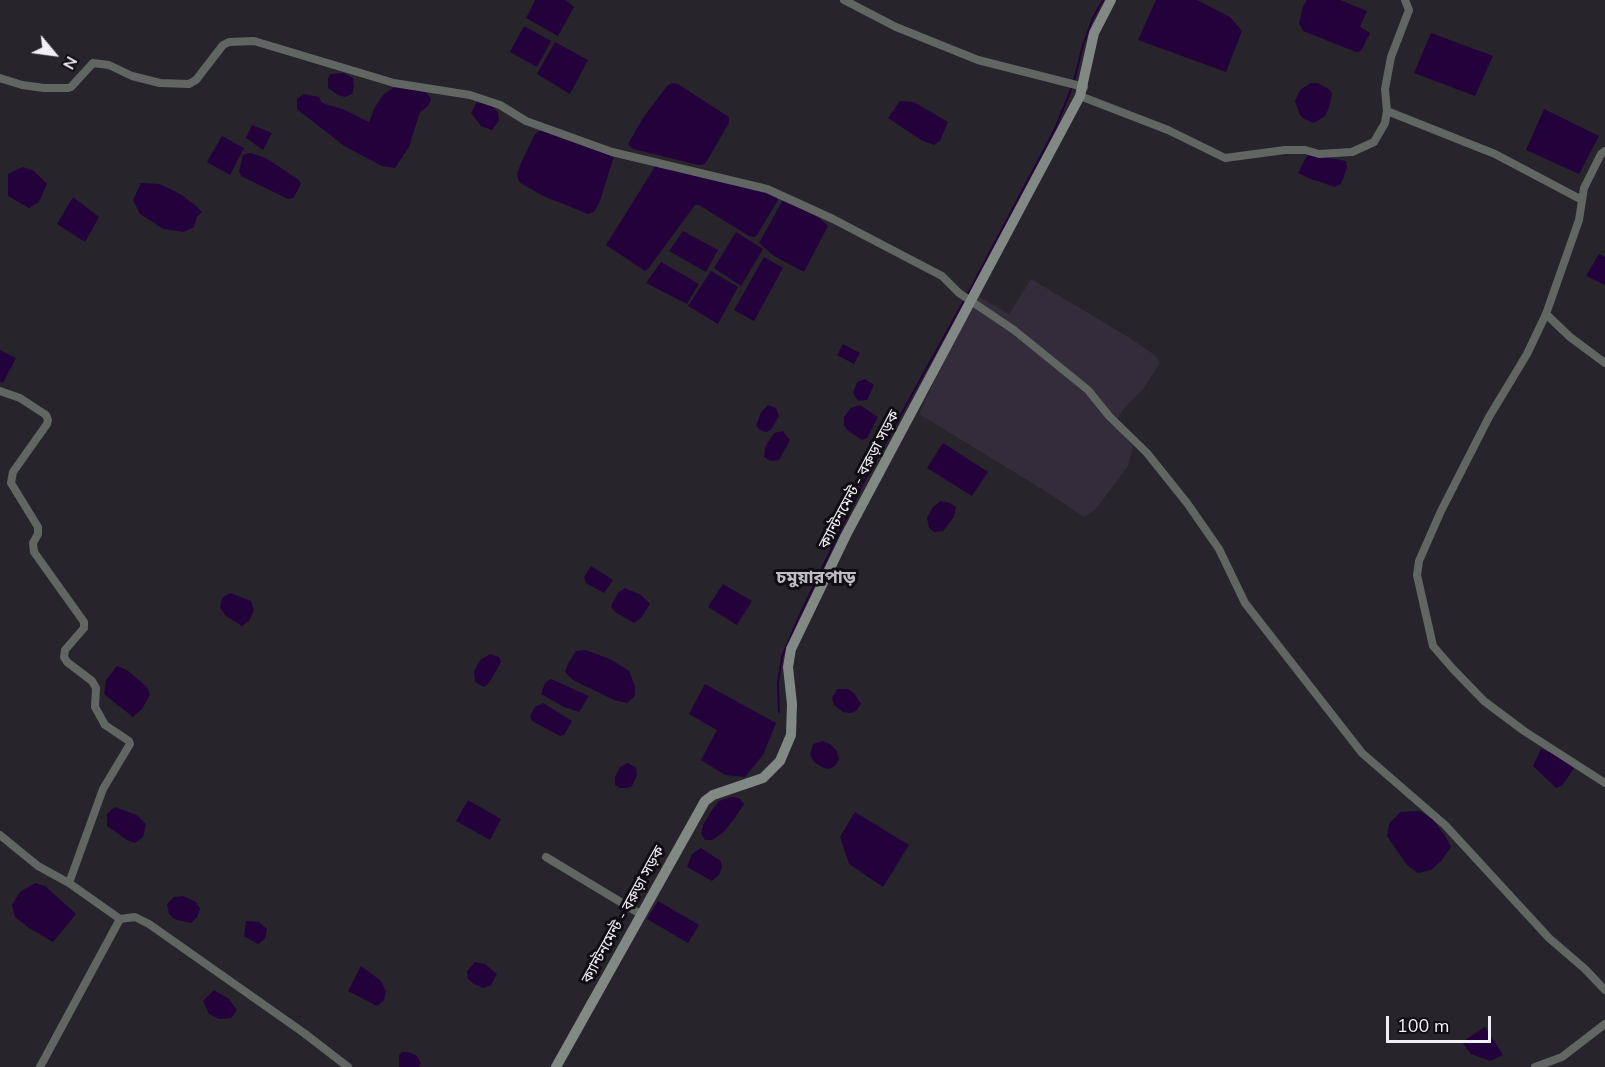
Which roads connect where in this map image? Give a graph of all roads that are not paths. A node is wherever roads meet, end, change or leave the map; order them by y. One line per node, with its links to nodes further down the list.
1 (844, 0): 5 (street)
2 (1111, 0): 5 (main road, ক্যান্টনমেন্ট - বরুড়া সড়ক)
3 (1405, 0): 6 (street)
4 (0, 78): 9 (street)
5 (1082, 91): 6 (street); 9 (main road, ক্যান্টনমেন্ট - বরুড়া সড়ক)
6 (1387, 111): 8 (street)
7 (1605, 151): 8 (street)
8 (1582, 200): 10 (street)
9 (971, 302): 17 (main road, ক্যান্টনমেন্ট - বরুড়া সড়ক); 19 (street)
10 (1546, 314): 11 (street); 13 (street)
11 (1605, 363)
12 (0, 391): 16 (street)
13 (1605, 783)
14 (0, 835): 16 (street)
15 (546, 857): 17 (street)
16 (69, 883): 18 (street)
17 (642, 915): 23 (main road, ক্যান্টনমেন্ট - বরুড়া সড়ক)
18 (120, 919): 21 (street); 22 (street)
19 (1605, 990)
20 (1605, 1024): 24 (street)
21 (40, 1067)
22 (348, 1067)
23 (556, 1067)
24 (1535, 1067)

